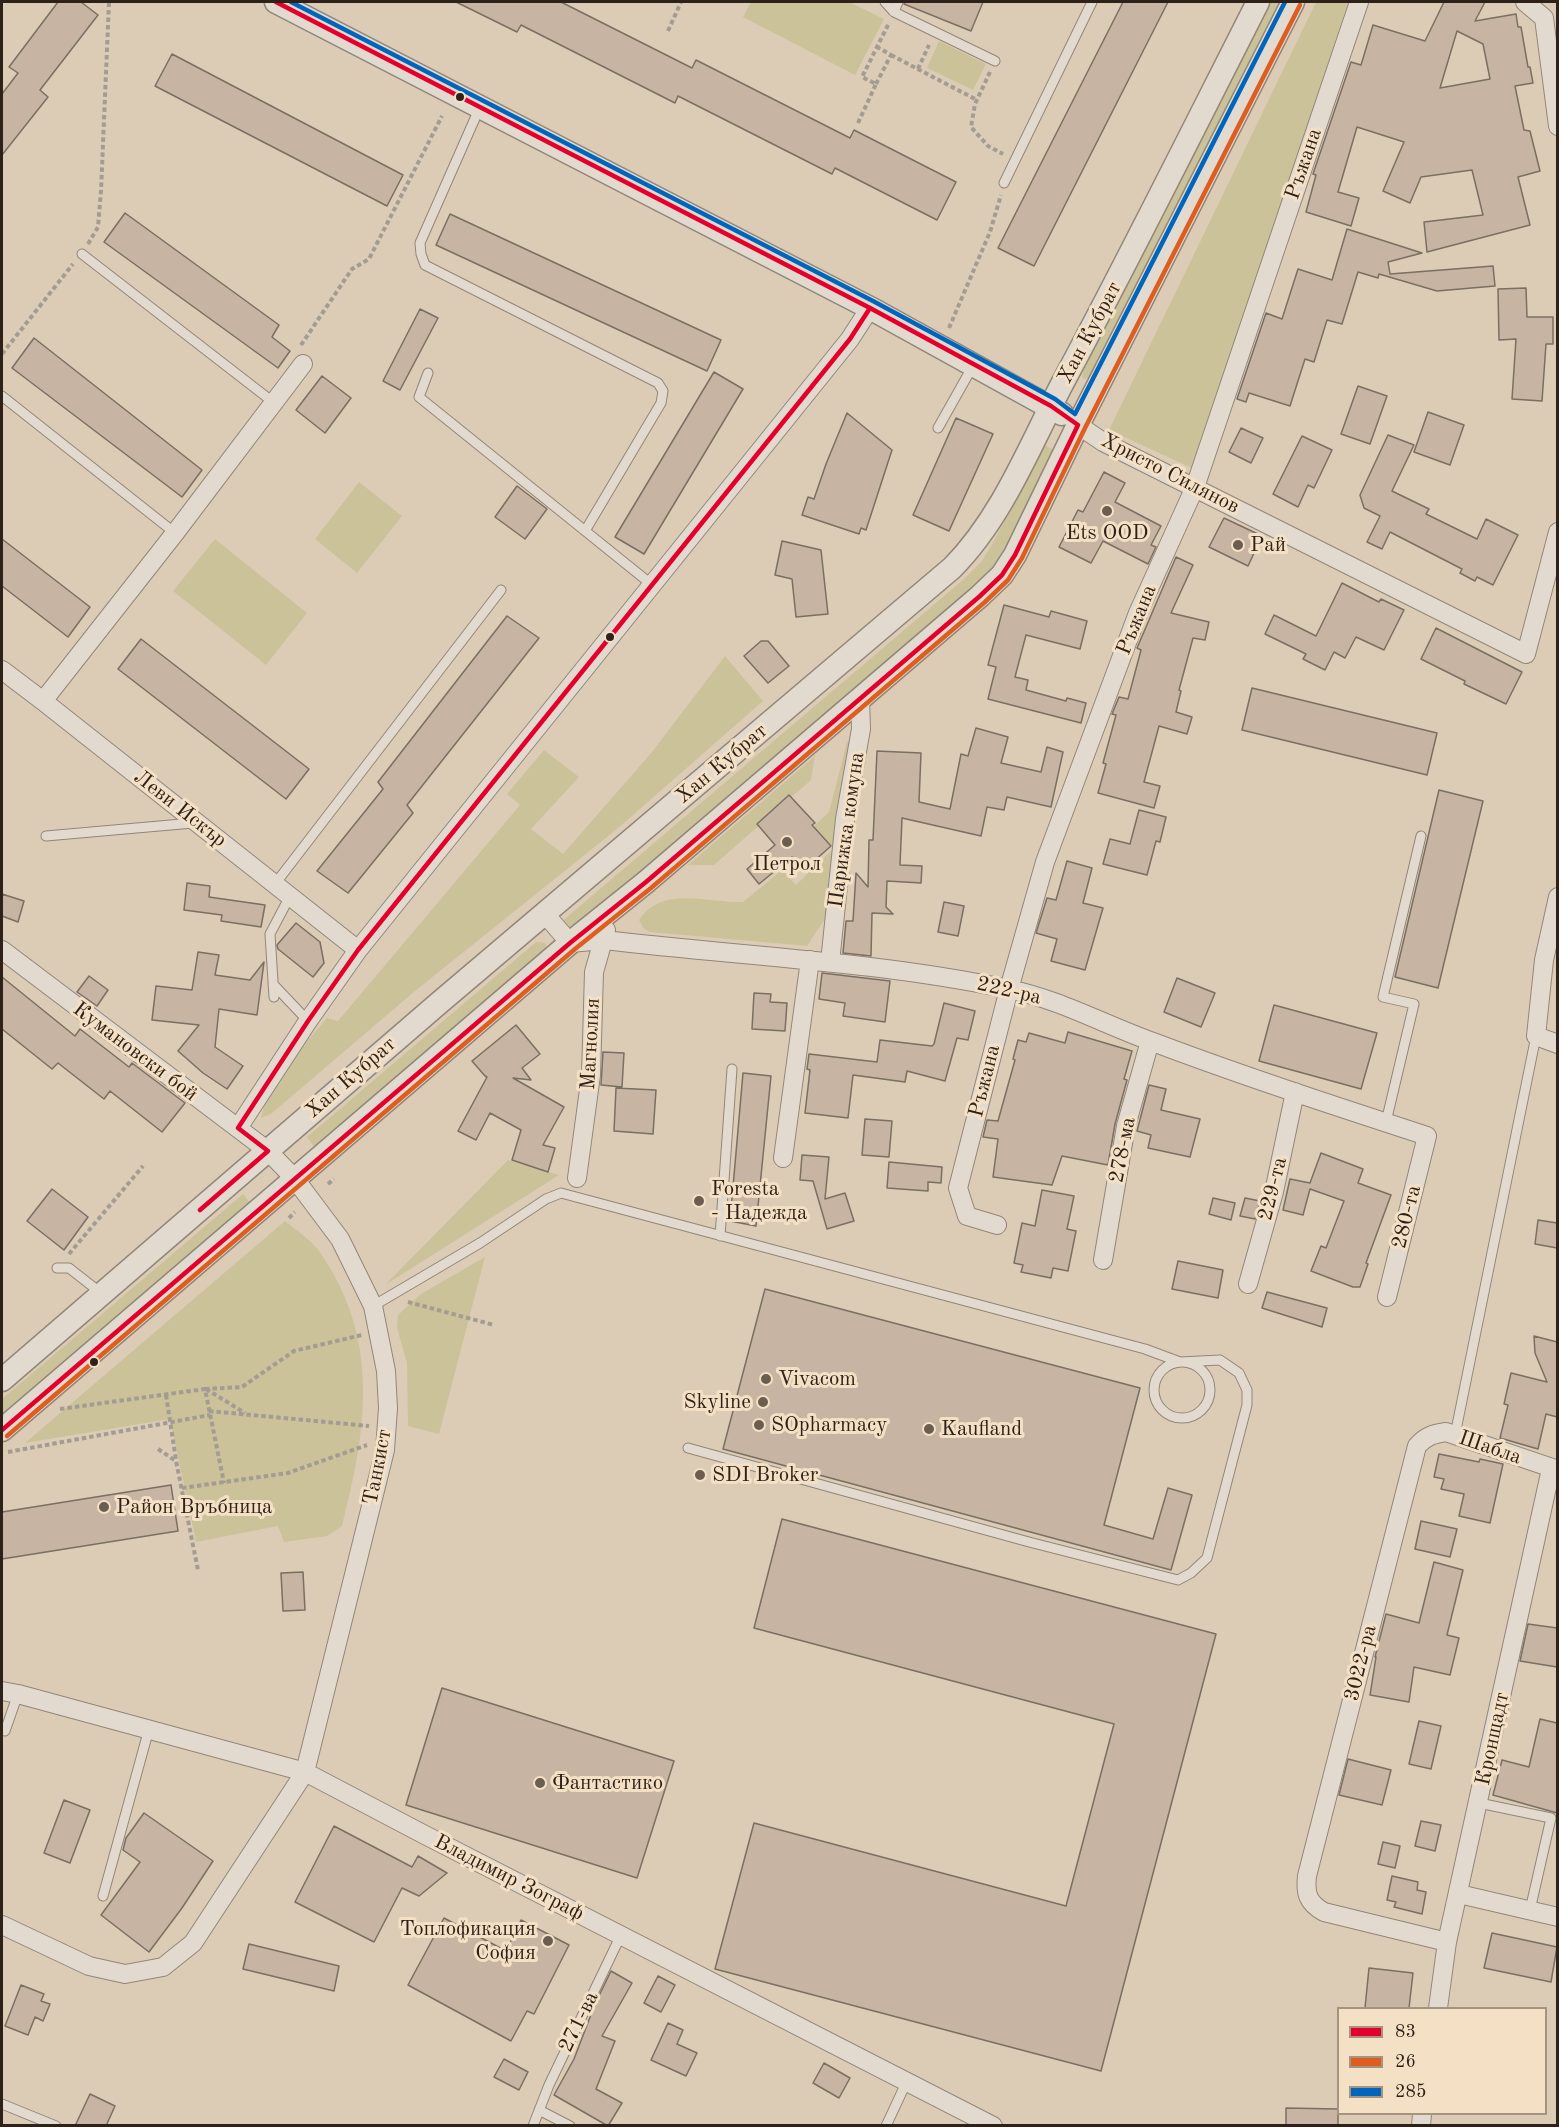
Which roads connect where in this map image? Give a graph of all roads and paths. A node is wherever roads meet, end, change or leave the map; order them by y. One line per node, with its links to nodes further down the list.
1 (109, 2): 26 (path)
2 (279, 2): 20 (street, Христо Силянов)
3 (681, 2): 12 (path)
4 (885, 2): 11 (lane)
5 (898, 2): 11 (lane)
6 (1092, 2): 24 (lane)
7 (1258, 2): 35 (street, Хан Кубрат)
8 (1293, 2): 36 (street, Хан Кубрат)
9 (1359, 2): 38 (street, Ръжана)
10 (1525, 2): 23 (street)
11 (894, 12): 13 (lane); 14 (path)
12 (668, 31)
13 (935, 32): 16 (lane); 17 (path)
14 (877, 47): 15 (path); 18 (path)
15 (891, 55): 17 (path); 18 (path)
16 (995, 61): 19 (path)
17 (918, 69): 19 (path)
18 (876, 84): 22 (path)
19 (977, 100): 24 (path)
20 (480, 107): 27 (street, Христо Силянов); 39 (lane)
21 (442, 116): 30 (path)
22 (858, 123)
23 (1557, 126)
24 (1015, 160): 25 (lane)
25 (1004, 183): 28 (path)
26 (82, 254): 29 (path); 34 (lane)
27 (870, 308): 28 (street, Христо Силянов); 42 (street)
28 (942, 346): 31 (street, Христо Силянов)
29 (2, 354)
30 (303, 364): 34 (street)
31 (974, 364): 35 (street, Христо Силянов); 37 (lane)
32 (428, 373): 39 (lane)
33 (2, 396): 41 (lane)
34 (273, 402): 41 (street)
35 (1051, 406): 36 (street, Христо Силянов); 54 (street, Хан Кубрат)
36 (1078, 425): 38 (street, Христо Силянов); 45 (street, Хан Кубрат)
37 (938, 428)
38 (1195, 487): 40 (street, Христо Силянов); 62 (street, Ръжана)
39 (585, 531): 42 (lane)
40 (1557, 532)
41 (175, 533): 46 (street)
42 (651, 584): 58 (street)
43 (501, 590): 50 (lane)
44 (2, 670): 46 (street, Леви Искър)
45 (860, 698): 53 (street, Хан Кубрат); 60 (street, Парижка комуна)
46 (44, 701): 47 (street, Леви Искър)
47 (197, 822): 48 (lane); 50 (street, Леви Искър)
48 (46, 836)
49 (1421, 836): 70 (lane)
50 (275, 884): 51 (street, Леви Искър)
51 (290, 896): 58 (street, Леви Искър); 61 (lane)
52 (1557, 897): 65 (street)
53 (611, 911): 55 (street, Магнолия); 56 (street, Хан Кубрат)
54 (545, 914): 56 (street); 73 (street, Хан Кубрат)
55 (604, 940): 56 (street, 222-ра); 59 (street, 222-ра); 76 (street, Магнолия)
56 (570, 943): 77 (street, Хан Кубрат)
57 (2, 950): 71 (street, Кумановски бой)
58 (358, 950): 64 (street)
59 (810, 960): 60 (street, 222-ра); 74 (street)
60 (830, 962): 62 (street, 222-ра)
61 (273, 984): 63 (lane); 64 (lane)
62 (1009, 989): 66 (street, 222-ра); 82 (street, Ръжана)
63 (274, 997)
64 (308, 1021): 71 (street)
65 (1536, 1036): 67 (street); 103 (lane)
66 (1149, 1041): 69 (street, 222-ра); 84 (street, 278-ма)
67 (1557, 1044)
68 (732, 1069): 83 (lane)
69 (1295, 1092): 70 (street, 222-ра); 86 (street, 229-та)
70 (1386, 1122): 72 (street, 222-ра)
71 (238, 1128): 73 (street, Кумановски бой)
72 (1427, 1136): 89 (street, 280-та)
73 (268, 1151): 77 (street, Кумановски бой); 87 (street, Хан Кубрат)
74 (783, 1158)
75 (142, 1166): 85 (path)
76 (577, 1178)
77 (295, 1179): 90 (street, Танкист); 102 (street, Хан Кубрат)
78 (334, 1179): 79 (path)
79 (328, 1184)
80 (295, 1212): 81 (path)
81 (289, 1218)
82 (998, 1226)
83 (720, 1236): 88 (lane); 93 (lane)
84 (1103, 1260)
85 (57, 1268): 87 (lane)
86 (1248, 1284)
87 (103, 1294): 94 (street, Хан Кубрат)
88 (390, 1297): 90 (lane); 91 (path)
89 (1388, 1297)
90 (373, 1306): 92 (street, Танкист)
91 (494, 1325)
92 (378, 1331): 95 (path); 101 (street, Танкист)
93 (1180, 1362): 93 (lane); 105 (lane)
94 (2, 1380)
95 (205, 1389): 96 (path); 98 (path); 99 (path)
96 (166, 1395): 97 (path); 100 (path)
97 (57, 1409)
98 (209, 1413): 99 (path); 100 (path); 110 (path)
99 (248, 1414): 101 (path)
100 (169, 1422): 106 (path); 108 (path)
101 (378, 1427): 110 (path); 116 (street, Танкист)
102 (2, 1430)
103 (1455, 1435): 104 (street, Шабла); 109 (street, Шабла)
104 (1424, 1439): 124 (street, 3022-ра)
105 (688, 1448)
106 (2, 1449)
107 (158, 1449): 108 (path)
108 (176, 1461): 111 (path)
109 (1554, 1470): 117 (street, Кронщадт)
110 (224, 1483): 111 (path)
111 (182, 1488): 112 (path)
112 (198, 1570)
113 (10, 1692): 114 (street, Владимир Зограф); 115 (lane)
114 (148, 1729): 116 (street, Владимир Зограф); 119 (lane)
115 (5, 1731)
116 (305, 1772): 122 (street, Танкист); 123 (street, Владимир Зограф)
117 (1479, 1803): 118 (street, Кронщадт); 120 (lane)
118 (1459, 1894): 120 (street); 124 (street, Кронщадт)
119 (103, 1896)
120 (1530, 1910): 121 (street)
121 (1557, 1917)
122 (2, 1925)
123 (621, 1935): 126 (street, Владимир Зограф); 128 (lane, 271-ва)
124 (1447, 1942): 125 (street, Кронщадт)
125 (1438, 2007)
126 (907, 2081): 132 (lane); 133 (street, Владимир Зограф)
127 (2, 2104): 129 (lane)
128 (539, 2110): 130 (lane, 271-ва); 131 (lane)
129 (56, 2126)
130 (532, 2126)
131 (570, 2126)
132 (886, 2126)
133 (993, 2126)

